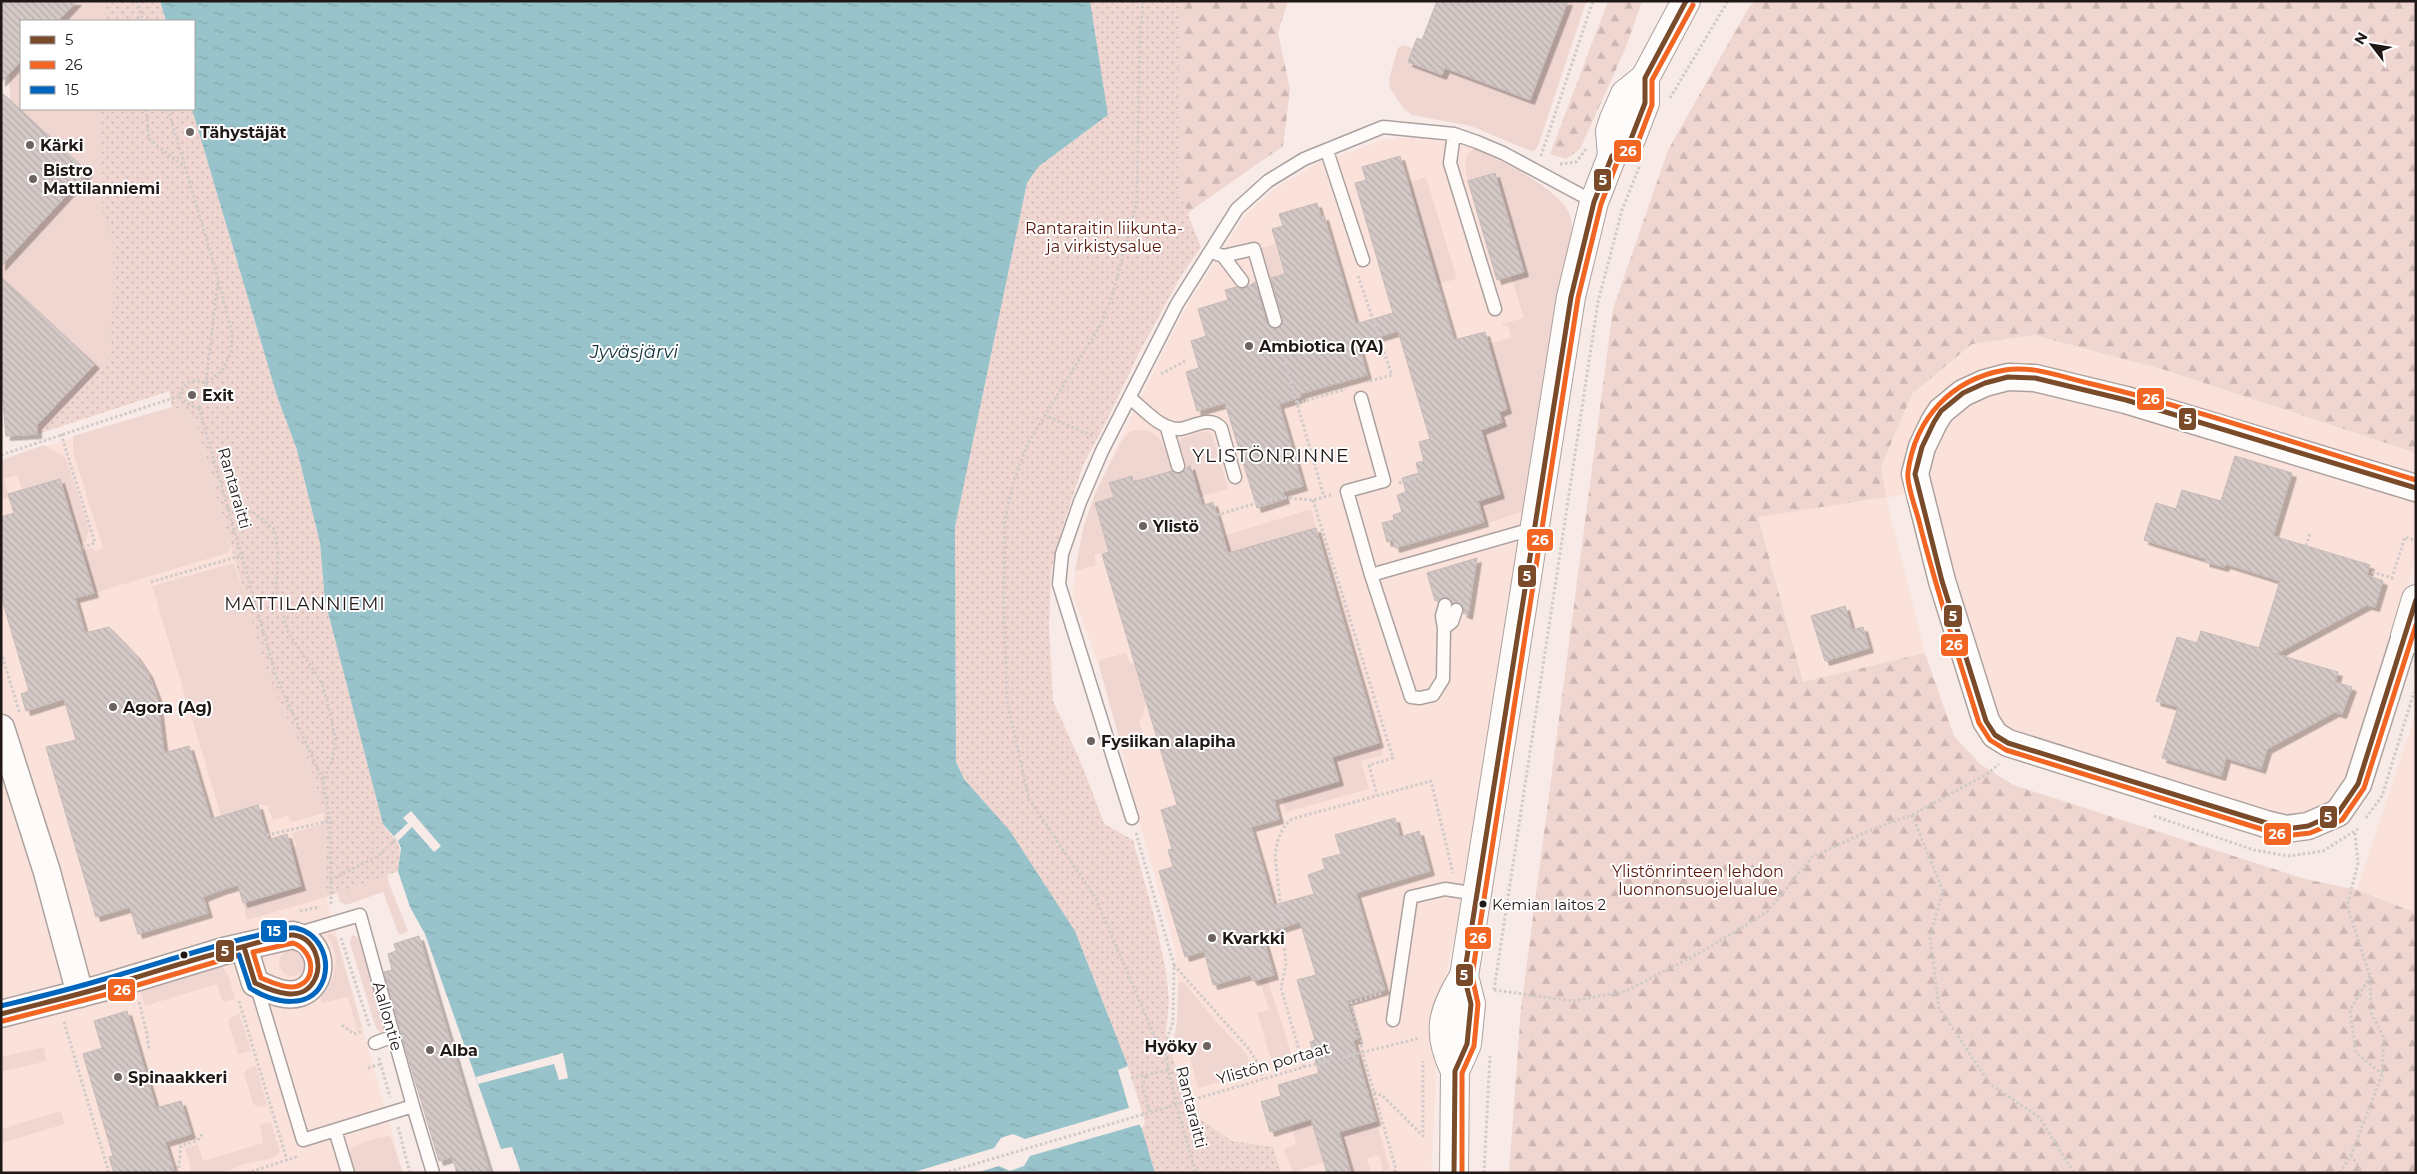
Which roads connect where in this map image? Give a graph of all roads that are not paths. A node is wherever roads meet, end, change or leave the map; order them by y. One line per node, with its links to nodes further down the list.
1 (1686, 1): 4 (main road)
2 (1454, 134): 3 (lane); 4 (lane); 9 (lane)
3 (1328, 150): 5 (lane); 7 (lane)
4 (1594, 202): 17 (main road)
5 (1210, 252): 6 (lane); 11 (lane)
6 (1223, 256): 8 (lane); 10 (lane)
7 (1359, 264)
8 (1242, 281)
9 (1494, 309)
10 (1275, 321)
11 (1130, 398): 13 (lane); 23 (lane)
12 (1361, 398): 18 (lane)
13 (1167, 428): 14 (lane); 15 (lane)
14 (1178, 466)
15 (1235, 477)
16 (2416, 488): 21 (street)
17 (1534, 532): 18 (lane); 24 (main road)
18 (1371, 575): 20 (lane)
19 (2416, 599): 21 (main road)
20 (1450, 608)
21 (2410, 637)
22 (1, 728): 28 (street)
23 (1132, 818)
24 (1466, 892): 30 (lane); 37 (main road)
25 (294, 935): 26 (street); 27 (street); 31 (lane, Aallontie)
26 (244, 947): 27 (street); 28 (street)
27 (246, 990): 34 (lane)
28 (69, 996): 29 (street)
29 (1, 1014)
30 (1393, 1020)
31 (394, 1036): 32 (lane); 33 (lane, Aallontie)
32 (375, 1042)
33 (412, 1106): 34 (lane); 35 (lane, Aallontie)
34 (334, 1130): 36 (lane)
35 (431, 1172)
36 (348, 1173)
37 (1454, 1173)

